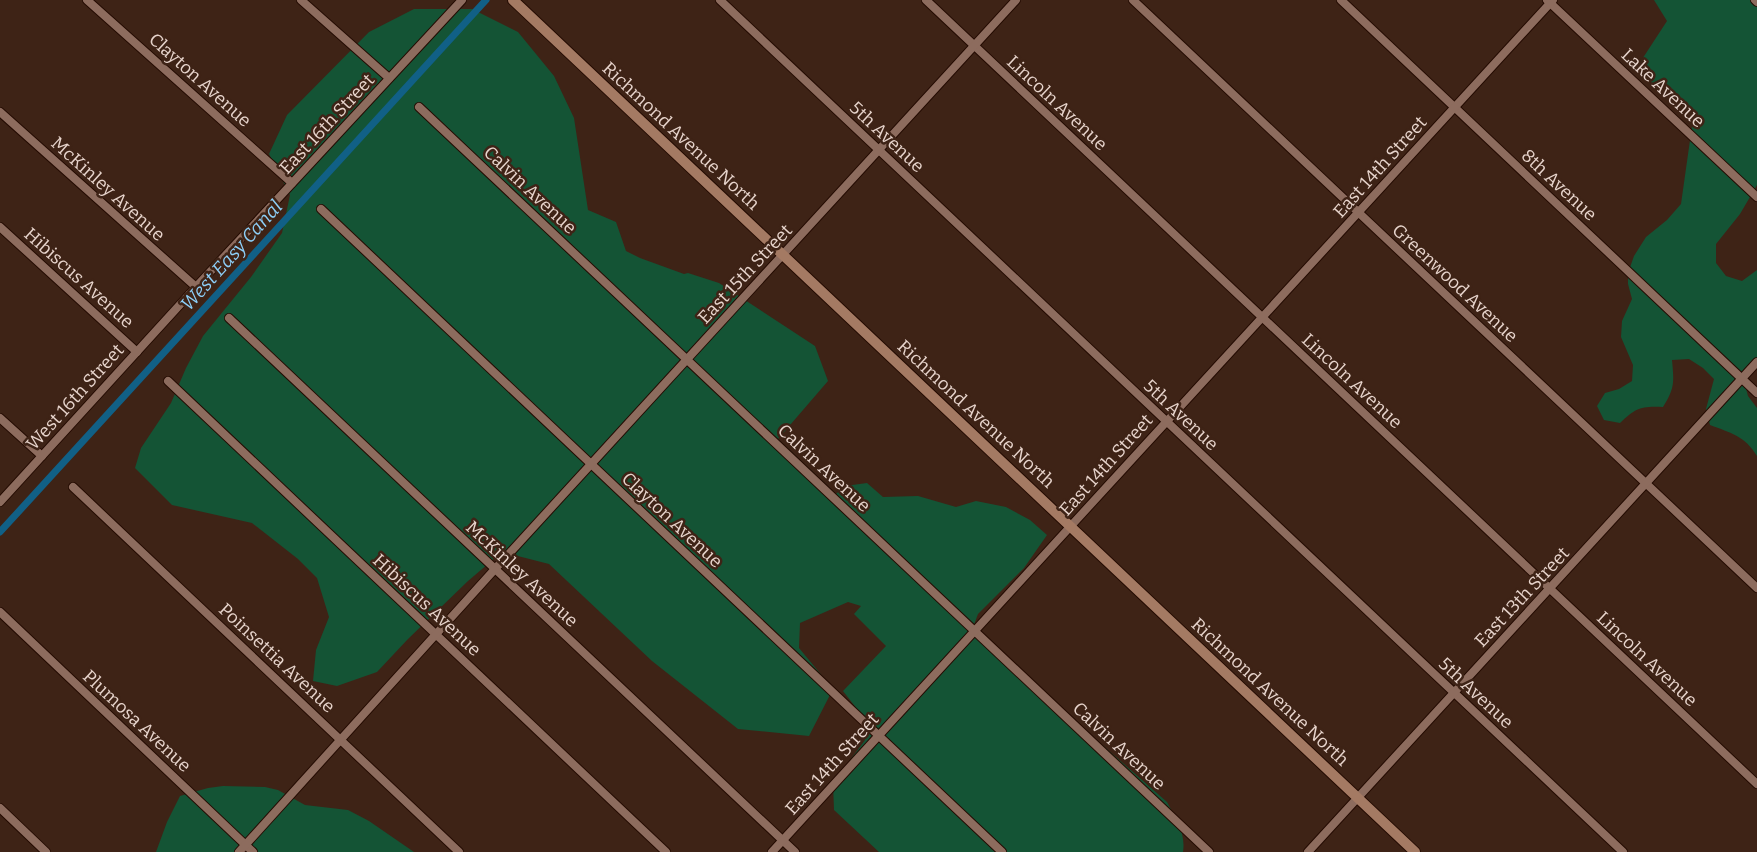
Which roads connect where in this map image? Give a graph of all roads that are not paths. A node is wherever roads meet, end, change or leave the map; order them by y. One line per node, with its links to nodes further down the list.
1 (87, 0): 17 (street, Clayton Avenue)
2 (301, 0): 12 (street)
3 (462, 0): 12 (street, East 16th Street)
4 (513, 0): 22 (street, Richmond Avenue North)
5 (720, 0): 16 (street, 5th Avenue)
6 (926, 0): 11 (street, Lincoln Avenue)
7 (1016, 0): 11 (street, East 15th Street)
8 (1134, 0): 20 (street, Greenwood Avenue)
9 (1341, 0): 14 (street, 8th Avenue)
10 (1550, 1): 14 (street, East 14th Street); 18 (street, Lake Avenue)
11 (975, 46): 16 (street, East 15th Street); 25 (street, Lincoln Avenue)
12 (389, 78): 17 (street, East 16th Street)
13 (419, 107): 28 (street, Calvin Avenue)
14 (1454, 107): 20 (street, East 14th Street); 30 (street, 8th Avenue)
15 (0, 112): 23 (street, McKinley Avenue)
16 (879, 150): 22 (street, East 15th Street); 34 (street, 5th Avenue)
17 (292, 183): 23 (street, East 16th Street)
18 (1757, 198)
19 (321, 209): 36 (street, Clayton Avenue)
20 (1358, 212): 25 (street, East 14th Street); 37 (street, Greenwood Avenue)
21 (0, 227): 27 (street, Hibiscus Avenue)
22 (783, 255): 28 (street, East 15th Street); 40 (street, Richmond Avenue North)
23 (196, 287): 24 (street, East 16th Street)
24 (173, 312): 27 (street, West 16th Street)
25 (1262, 317): 34 (street, East 14th Street); 42 (street, Lincoln Avenue)
26 (229, 318): 41 (street, McKinley Avenue)
27 (137, 352): 35 (street, West 16th Street)
28 (687, 360): 36 (street, East 15th Street); 45 (street, Calvin Avenue)
29 (1757, 362): 30 (street, East 13th Street)
30 (1742, 378): 32 (street, 8th Avenue); 37 (street, East 13th Street)
31 (168, 381): 46 (street, Hibiscus Avenue)
32 (1757, 393)
33 (0, 418): 35 (street)
34 (1166, 422): 40 (street, East 14th Street); 47 (street, 5th Avenue)
35 (42, 456): 39 (street, West 16th Street)
36 (591, 464): 41 (street, East 15th Street); 48 (street, Clayton Avenue)
37 (1646, 484): 42 (street, East 13th Street); 43 (street, Greenwood Avenue)
38 (73, 487): 49 (street, Poinsettia Avenue)
39 (0, 502)
40 (1070, 526): 45 (street, East 14th Street); 51 (street, Richmond Avenue North)
41 (495, 569): 46 (street, East 15th Street); 53 (street, McKinley Avenue)
42 (1550, 588): 47 (street, East 13th Street); 50 (street, Lincoln Avenue)
43 (1757, 588)
44 (0, 612): 54 (street, Plumosa Avenue)
45 (974, 630): 48 (street, East 14th Street); 63 (street, Calvin Avenue)
46 (436, 634): 49 (street, East 15th Street); 59 (street, Hibiscus Avenue)
47 (1454, 693): 51 (street, East 13th Street); 66 (street, 5th Avenue)
48 (879, 735): 53 (street, East 14th Street); 62 (street, Clayton Avenue)
49 (340, 739): 54 (street, East 15th Street); 58 (street, Poinsettia Avenue)
50 (1757, 784)
51 (1358, 798): 64 (street, East 13th Street); 65 (street, Richmond Avenue North)
52 (0, 808): 55 (street)
53 (783, 840): 60 (street, East 14th Street); 61 (street, McKinley Avenue)
54 (246, 845): 56 (street, East 15th Street); 57 (street, Plumosa Avenue)
55 (46, 852)
56 (239, 852)
57 (253, 852)
58 (459, 852)
59 (666, 852)
60 (772, 852)
61 (795, 852)
62 (1002, 852)
63 (1209, 852)
64 (1308, 852)
65 (1416, 852)
66 (1623, 852)

